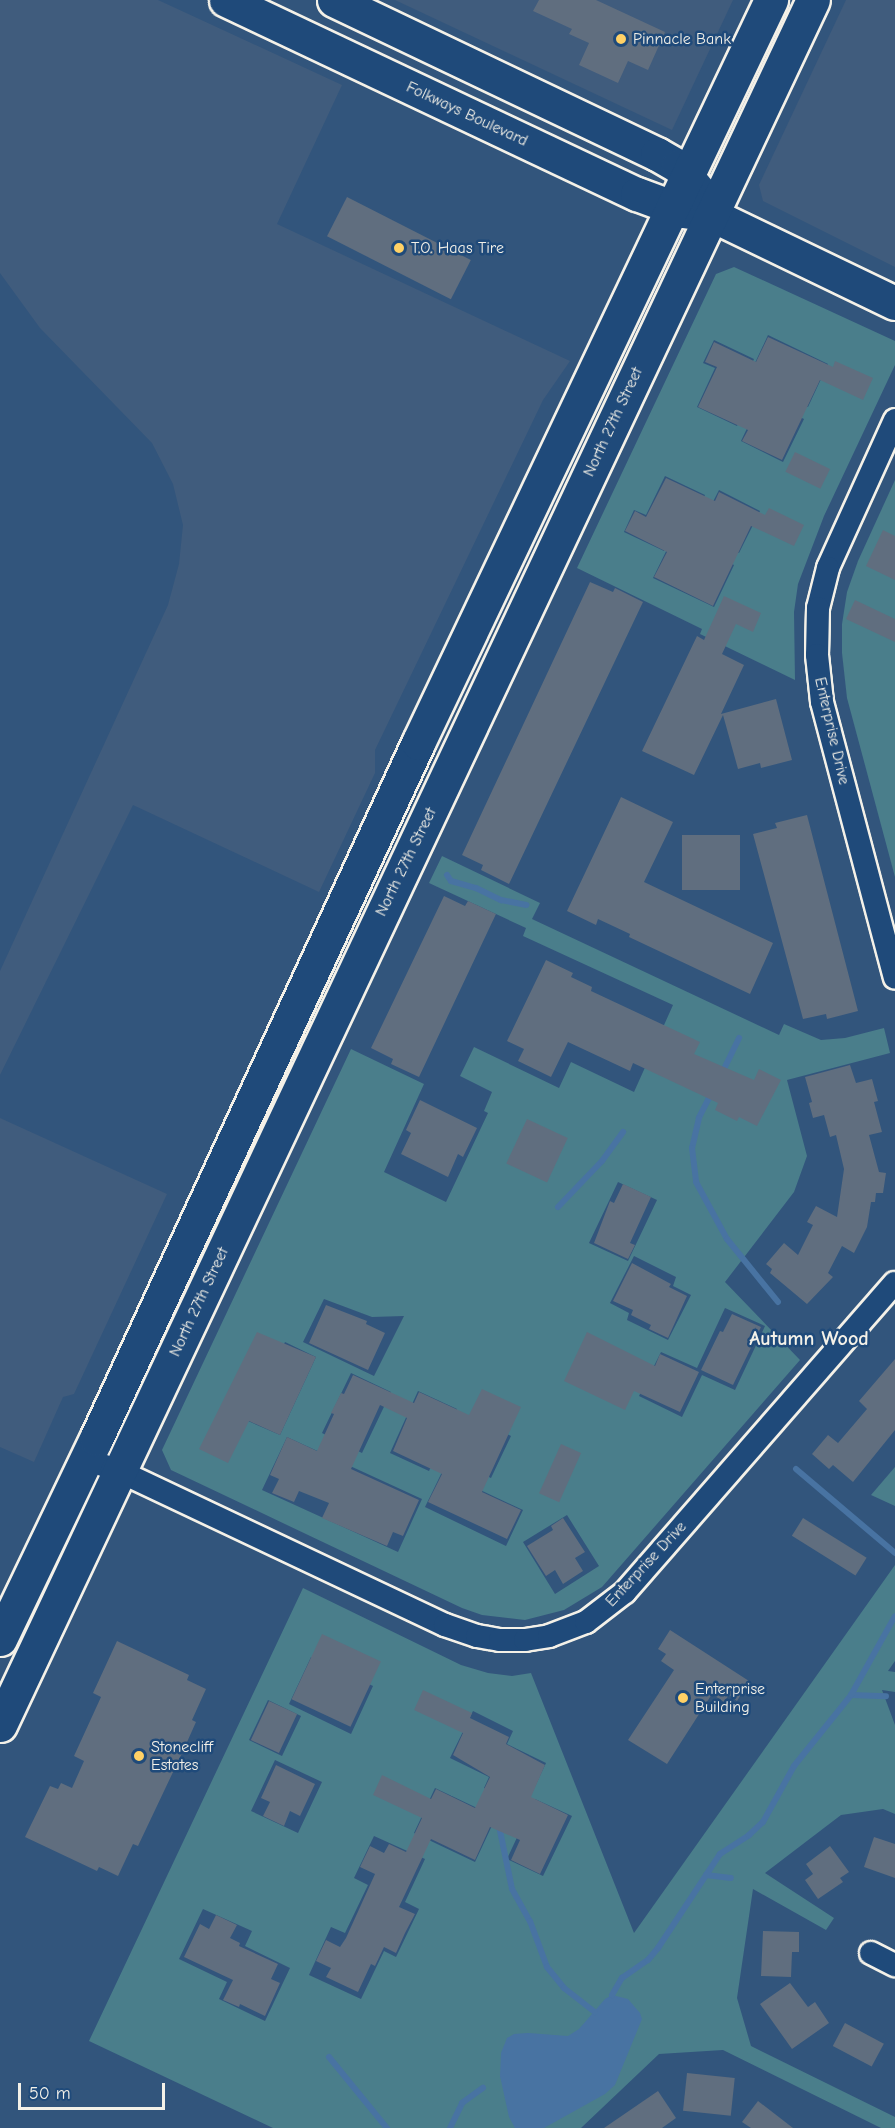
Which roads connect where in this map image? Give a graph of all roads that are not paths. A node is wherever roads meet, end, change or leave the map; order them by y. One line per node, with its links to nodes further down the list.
1 (226, 0): 6 (main road, Folkways Boulevard)
2 (334, 0): 5 (main road)
3 (771, 0): 5 (main road)
4 (813, 0): 7 (main road, North 27th Street)
5 (688, 176): 6 (main road); 7 (main road)
6 (673, 208): 7 (main road, Folkways Boulevard); 12 (main road)
7 (712, 215): 8 (main road, Folkways Boulevard); 13 (main road, North 27th Street)
8 (895, 303)
9 (895, 420): 10 (street, Enterprise Drive)
10 (895, 978)
11 (895, 1283): 13 (street, Enterprise Drive)
12 (91, 1449): 13 (street, Enterprise Drive); 14 (main road)
13 (119, 1471): 15 (main road, North 27th Street)
14 (0, 1639)
15 (0, 1725)
16 (871, 1953): 17 (street)
17 (895, 1965)

